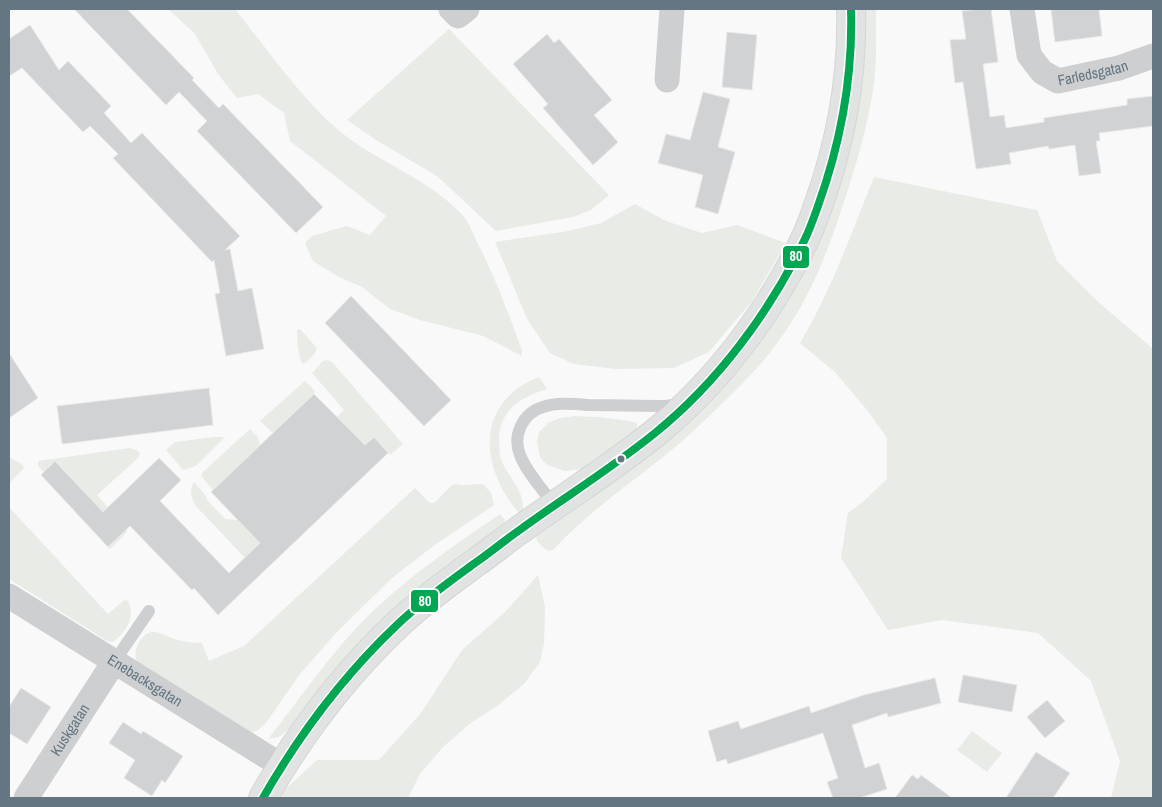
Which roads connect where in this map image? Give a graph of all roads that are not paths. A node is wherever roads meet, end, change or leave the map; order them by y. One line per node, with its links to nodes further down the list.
1 (672, 9): 5 (street)
2 (851, 9): 6 (street)
3 (1022, 9): 4 (street, Farledsgatan)
4 (1153, 56)
5 (667, 80)
6 (688, 404): 7 (street); 7 (lane)
7 (555, 506): 11 (street)
8 (9, 596): 10 (street, Enebacksgatan)
9 (149, 611): 10 (lane)
10 (114, 662): 11 (street, Enebacksgatan); 12 (street, Kuskgatan)
11 (282, 766): 13 (street)
12 (26, 798)
13 (263, 798)

